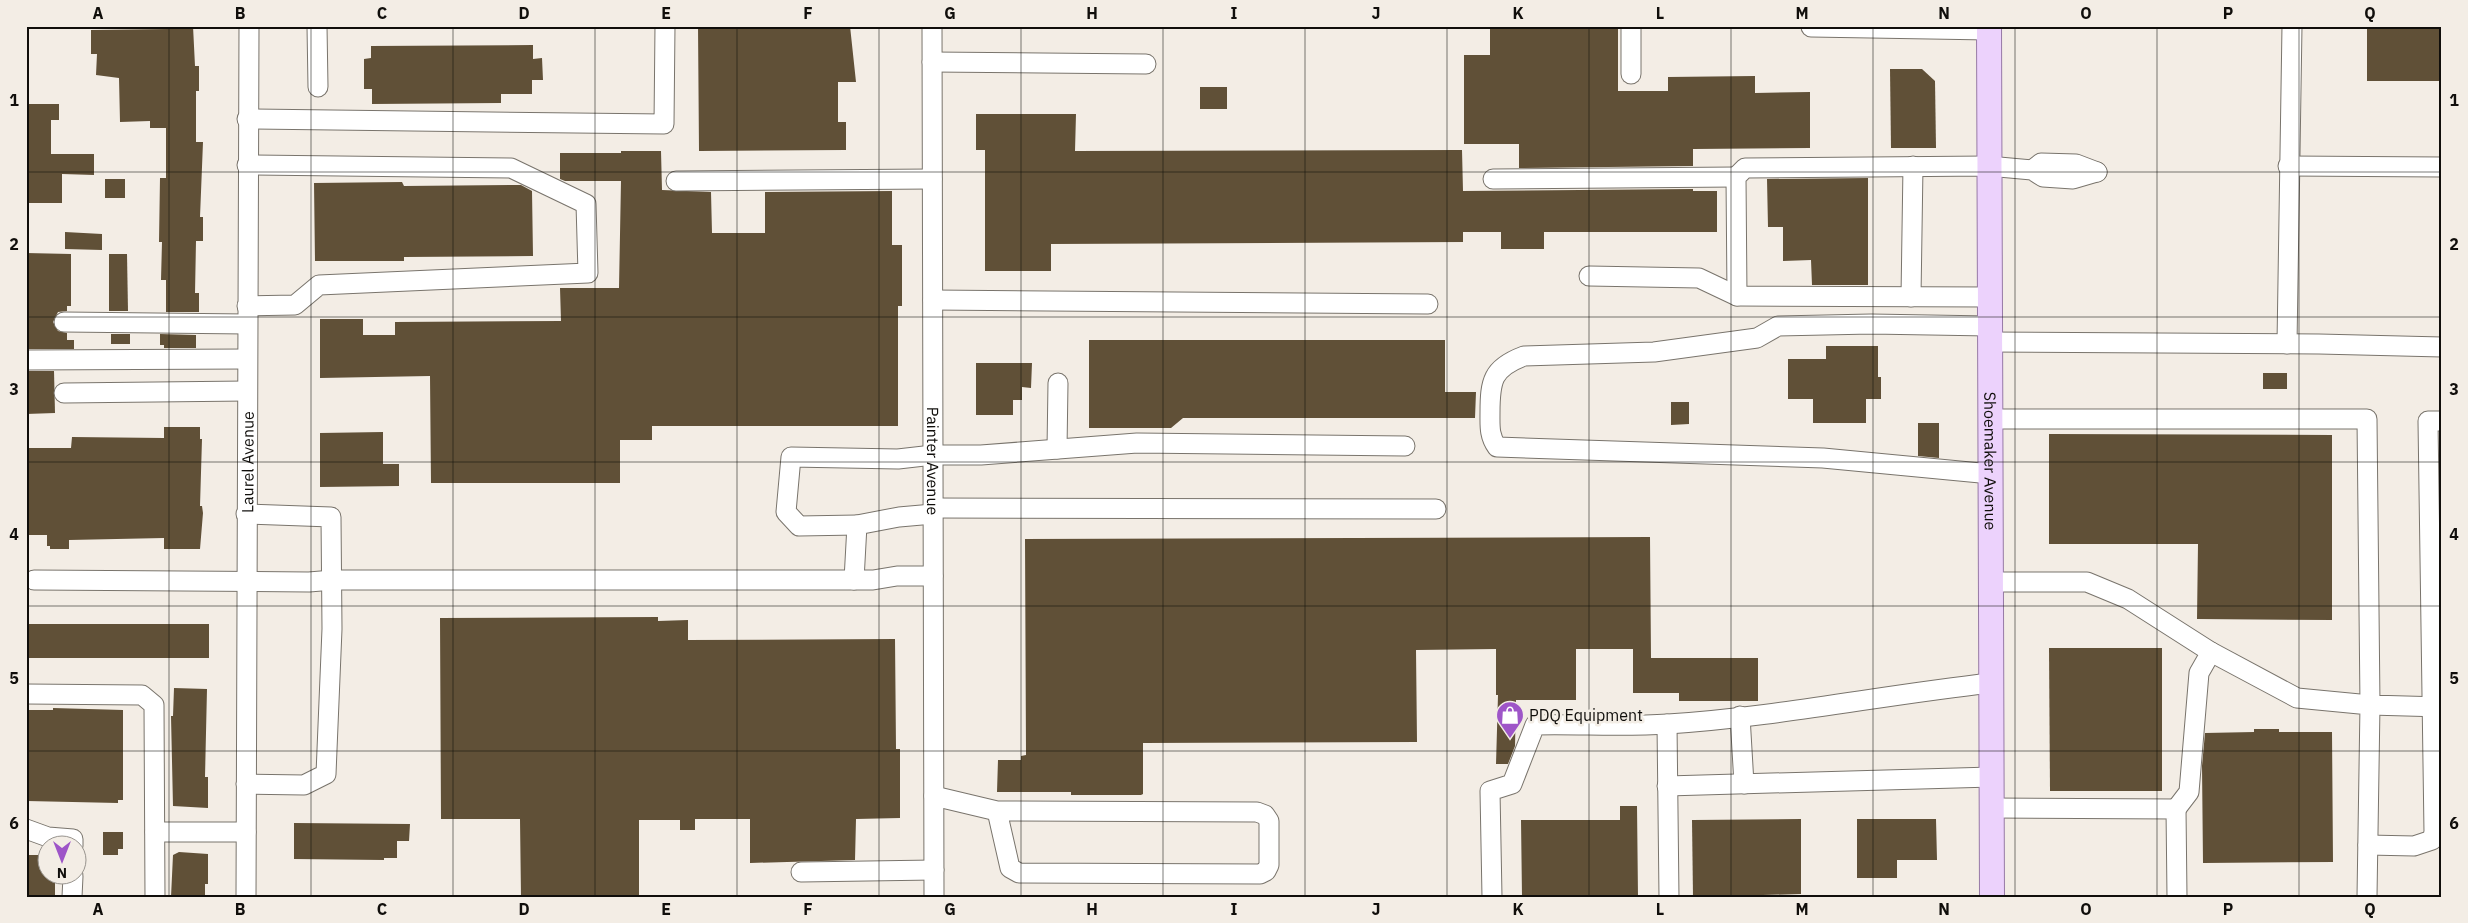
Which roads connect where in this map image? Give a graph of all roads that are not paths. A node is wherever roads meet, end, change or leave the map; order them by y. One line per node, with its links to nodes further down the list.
1 (249, 26): 13 (street, Laurel Avenue)
2 (317, 26): 12 (street)
3 (665, 26): 13 (street)
4 (932, 26): 9 (street, Painter Avenue)
5 (1631, 26): 11 (street)
6 (2292, 26): 17 (street)
7 (1811, 27): 8 (street)
8 (1989, 28): 16 (main road, Shoemaker Avenue)
9 (932, 62): 10 (street); 21 (street, Painter Avenue)
10 (1146, 64)
11 (1631, 74)
12 (318, 87)
13 (248, 119): 14 (street, Laurel Avenue)
14 (248, 165): 30 (street, Laurel Avenue); 30 (street)
15 (1913, 166): 16 (street); 20 (street); 26 (street)
16 (1988, 166): 19 (street); 27 (main road, Shoemaker Avenue)
17 (2288, 166): 18 (street); 33 (street)
18 (2442, 167)
19 (2032, 170)
20 (1736, 177): 22 (street); 25 (street)
21 (932, 179): 23 (street); 28 (street, Painter Avenue)
22 (1493, 179)
23 (676, 181)
24 (1589, 276): 25 (street)
25 (1737, 296): 26 (street)
26 (1911, 297): 27 (street)
27 (1989, 297): 32 (main road, Shoemaker Avenue)
28 (933, 300): 29 (street); 44 (street, Painter Avenue)
29 (1428, 304)
30 (247, 315): 31 (street); 35 (street, Laurel Avenue)
31 (64, 322)
32 (1989, 334): 33 (street); 40 (main road, Shoemaker Avenue); 45 (street)
33 (2287, 344): 34 (street)
34 (2442, 347)
35 (247, 359): 36 (street); 38 (street, Laurel Avenue)
36 (26, 360)
37 (1058, 383): 43 (street)
38 (247, 391): 39 (street); 48 (street, Laurel Avenue)
39 (64, 393)
40 (1990, 419): 45 (main road, Shoemaker Avenue); 59 (street)
41 (2442, 421): 60 (street)
42 (1405, 446): 43 (street)
43 (1057, 450): 44 (street)
44 (933, 455): 47 (street, Painter Avenue); 49 (street)
45 (1991, 474): 55 (main road, Shoemaker Avenue)
46 (1436, 509): 47 (street)
47 (933, 511): 49 (street); 50 (street, Painter Avenue)
48 (246, 514): 52 (street); 54 (street, Laurel Avenue)
49 (857, 525): 53 (street)
50 (933, 576): 53 (street); 67 (street, Painter Avenue)
51 (34, 580): 54 (street)
52 (333, 580): 53 (street); 54 (street); 64 (street)
53 (854, 580)
54 (246, 582): 64 (street, Laurel Avenue)
55 (1992, 582): 56 (street); 57 (main road, Shoemaker Avenue)
56 (2211, 652): 59 (street); 69 (street)
57 (1991, 683): 61 (street); 63 (main road, Shoemaker Avenue)
58 (26, 694): 72 (street)
59 (2370, 705): 60 (street); 75 (street)
60 (2437, 707): 75 (street)
61 (1740, 716): 62 (street); 65 (street)
62 (1667, 724): 66 (street); 81 (street)
63 (1992, 777): 65 (street); 68 (main road, Shoemaker Avenue)
64 (246, 784): 73 (street, Laurel Avenue)
65 (1744, 784): 66 (street)
66 (1668, 786): 82 (street)
67 (934, 796): 70 (street); 76 (street, Painter Avenue)
68 (1991, 808): 69 (street); 83 (main road, Shoemaker Avenue)
69 (2176, 809): 84 (street)
70 (997, 811): 70 (street)
71 (26, 828): 74 (street)
72 (155, 832): 73 (street); 78 (street)
73 (246, 832): 79 (street, Laurel Avenue)
74 (46, 836)
75 (2368, 845): 85 (street)
76 (934, 870): 77 (street); 80 (street, Painter Avenue)
77 (801, 872)
78 (155, 897)
79 (246, 897)
80 (934, 897)
81 (1492, 897)
82 (1669, 897)
83 (1992, 897)
84 (2177, 897)
85 (2367, 897)

